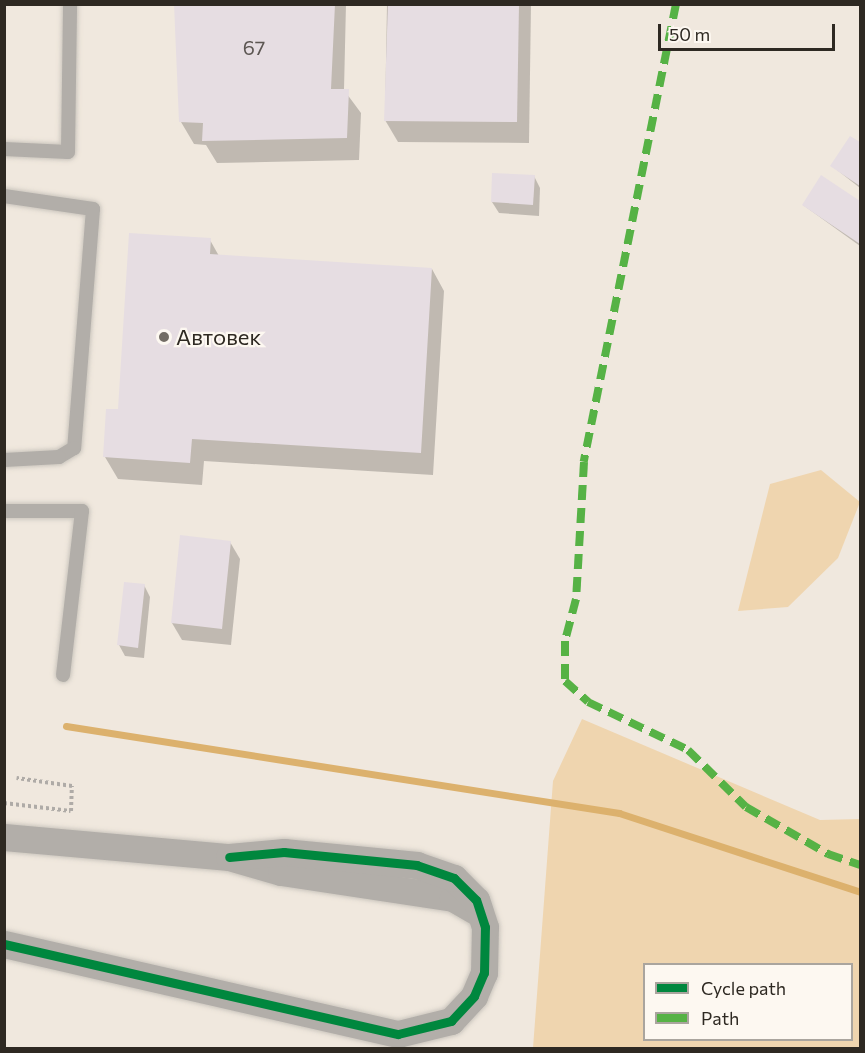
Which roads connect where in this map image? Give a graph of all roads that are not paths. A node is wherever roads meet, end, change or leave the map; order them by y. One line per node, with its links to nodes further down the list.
1 (70, 4): 2 (lane)
2 (4, 148)
3 (4, 196): 4 (lane)
4 (4, 460)
5 (4, 511): 6 (lane)
6 (63, 675)
7 (4, 837): 8 (street)
8 (229, 857): 9 (street); 9 (street)
9 (485, 927): 10 (street)
10 (4, 944)

